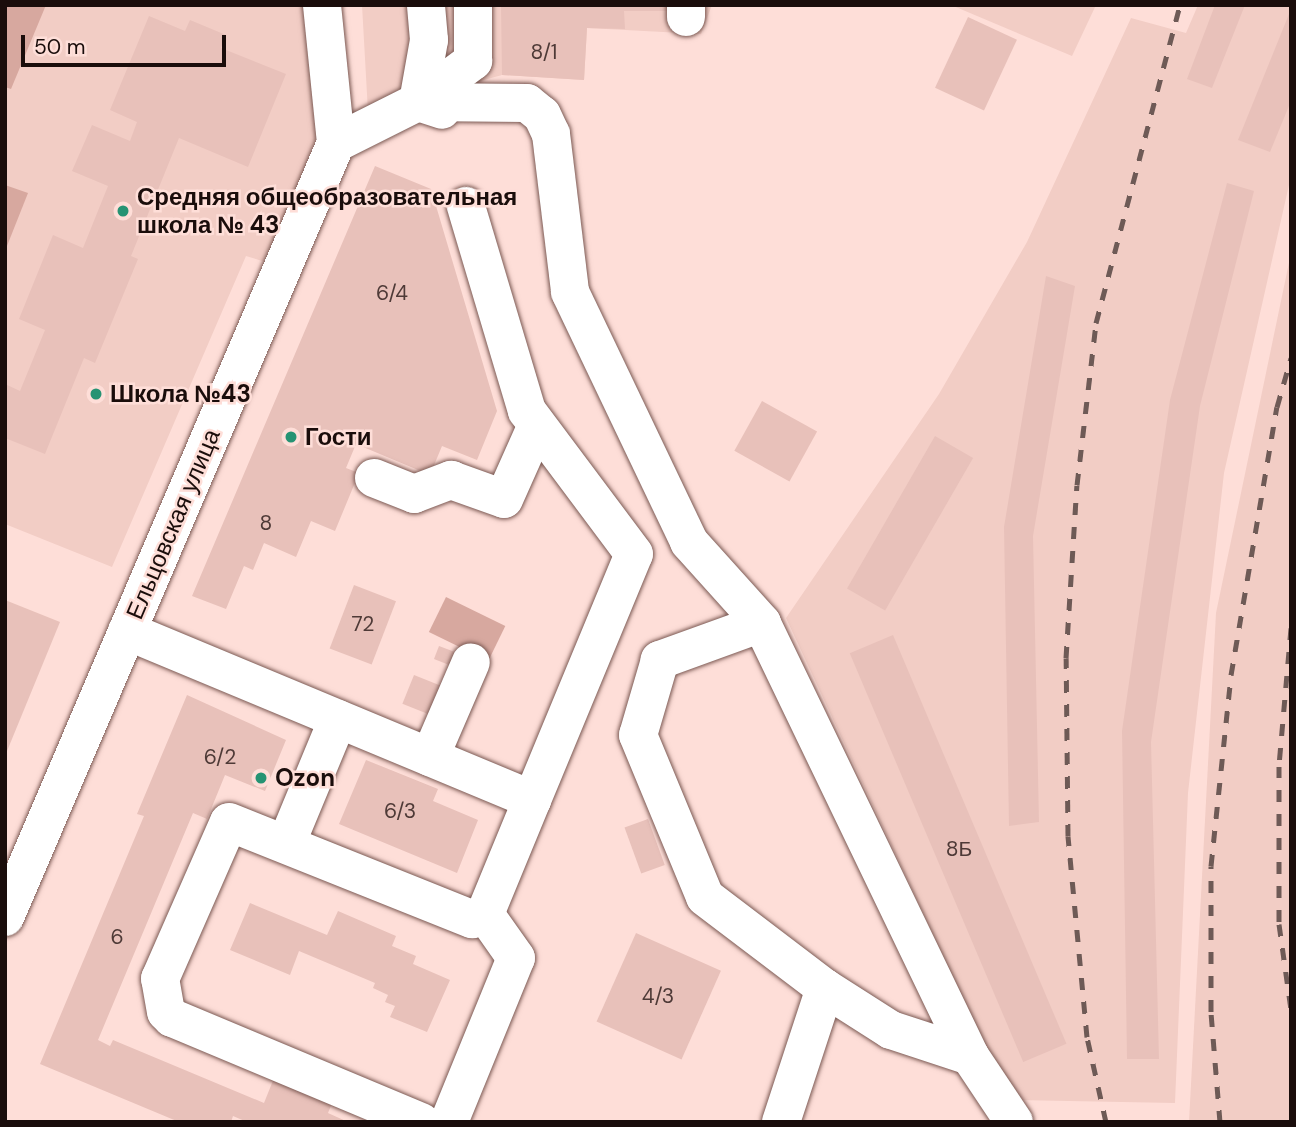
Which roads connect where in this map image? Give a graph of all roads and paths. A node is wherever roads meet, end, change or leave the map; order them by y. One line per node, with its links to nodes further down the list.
1 (322, 5): 6 (street, Ельцовская улица)
2 (426, 5): 4 (street)
3 (473, 5): 4 (street)
4 (418, 102): 5 (street); 6 (street); 10 (street)
5 (490, 120)
6 (336, 143): 11 (street, Ельцовская улица)
7 (466, 206): 8 (street)
8 (537, 425): 9 (street); 15 (street)
9 (374, 478)
10 (762, 623): 19 (street); 20 (street)
11 (127, 631): 13 (street); 18 (street, Ельцовская улица)
12 (471, 662): 14 (street)
13 (338, 719): 14 (street); 16 (street)
14 (430, 757): 15 (street)
15 (532, 800): 17 (street)
16 (287, 842): 17 (street); 21 (street)
17 (485, 914): 22 (street)
18 (5, 917)
19 (825, 988): 20 (street); 23 (street)
20 (970, 1056): 24 (street)
21 (422, 1122)
22 (449, 1122)
23 (781, 1122)
24 (1014, 1122)

